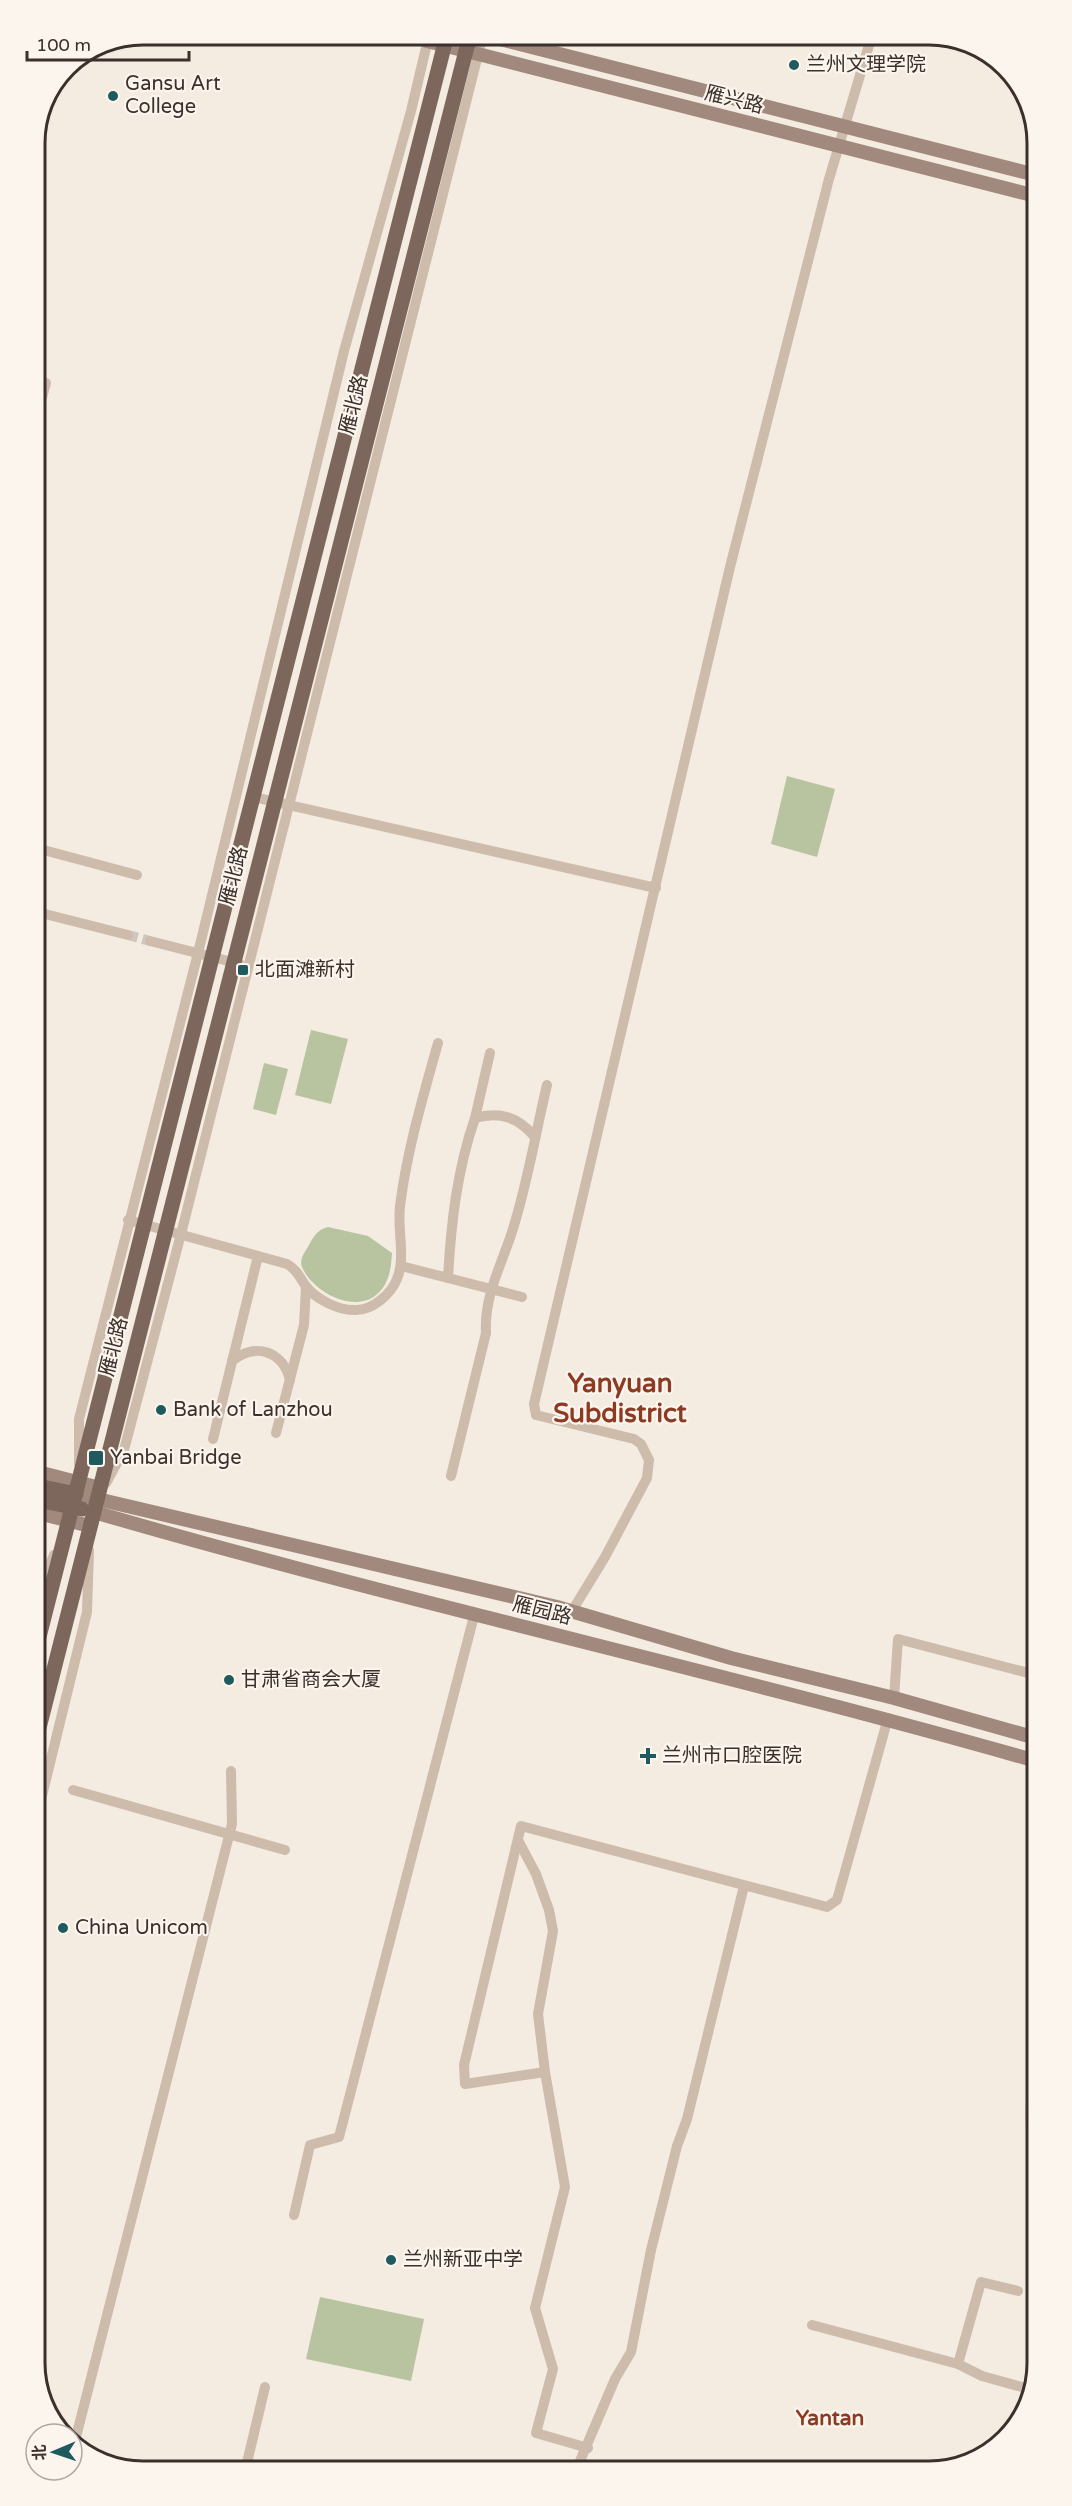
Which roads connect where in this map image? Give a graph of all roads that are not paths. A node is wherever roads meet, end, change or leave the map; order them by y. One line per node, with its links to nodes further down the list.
1 (426, 45): 24 (street)
2 (445, 45): 15 (main road, 雁北路)
3 (457, 45): 8 (main road, 雁兴路)
4 (471, 45): 8 (main road, 雁北路)
5 (477, 45): 8 (street)
6 (523, 45): 9 (main road, 雁兴路)
7 (869, 45): 9 (street)
8 (472, 52): 10 (main road, 雁兴路); 16 (main road, 雁北路); 17 (street)
9 (846, 128): 10 (street); 11 (main road, 雁兴路)
10 (840, 147): 12 (main road, 雁兴路); 20 (street)
11 (1027, 173)
12 (1027, 194)
13 (46, 383): 14 (street)
14 (45, 387)
15 (253, 797): 16 (street); 24 (main road, 雁北路)
16 (275, 801): 17 (street); 25 (main road, 雁北路)
17 (290, 804): 20 (street); 26 (street)
18 (45, 850): 19 (street)
19 (137, 875)
20 (656, 888): 53 (street)
21 (45, 914): 22 (street)
22 (128, 935)
23 (150, 941): 24 (street)
24 (205, 955): 25 (street); 32 (street); 33 (main road, 雁北路)
25 (234, 963): 26 (street); 34 (main road, 雁北路)
26 (249, 965): 34 (street)
27 (438, 1042): 36 (street)
28 (490, 1053): 30 (street)
29 (547, 1085): 31 (street)
30 (475, 1118): 31 (street); 37 (street)
31 (534, 1137): 39 (street)
32 (128, 1220): 33 (street); 49 (street)
33 (145, 1223): 34 (street); 49 (main road, 雁北路)
34 (173, 1232): 35 (street); 50 (main road, 雁北路)
35 (258, 1256): 38 (street); 41 (street)
36 (401, 1266): 37 (street); 38 (street)
37 (448, 1278): 39 (street)
38 (306, 1287): 42 (street)
39 (491, 1289): 40 (street); 45 (street)
40 (522, 1297)
41 (232, 1361): 42 (street); 44 (street)
42 (290, 1381): 43 (street)
43 (276, 1433)
44 (213, 1439)
45 (451, 1476)
46 (45, 1478): 49 (main road, 雁园路)
47 (45, 1489): 49 (main road, 雁园路)
48 (45, 1500): 49 (main road, 雁园路)
49 (74, 1501): 50 (main road, 雁园路); 50 (main road, 雁园路); 51 (main road, 雁园路); 52 (street); 54 (main road, 雁北路)
50 (95, 1506): 53 (main road, 雁园路); 55 (main road, 雁园路); 58 (main road, 雁北路); 63 (street)
51 (45, 1511)
52 (45, 1574)
53 (572, 1611): 57 (main road, 雁园路)
54 (45, 1614)
55 (474, 1616): 59 (main road, 雁园路); 70 (street)
56 (1027, 1674): 57 (street)
57 (894, 1698): 59 (main road); 60 (main road, 雁园路)
58 (45, 1704)
59 (888, 1718): 61 (main road, 雁园路); 68 (street)
60 (1027, 1735)
61 (1027, 1758)
62 (231, 1771): 65 (street)
63 (45, 1784)
64 (73, 1790): 65 (street)
65 (229, 1834): 67 (street); 76 (street)
66 (518, 1840): 68 (street); 69 (street); 69 (street)
67 (285, 1850)
68 (744, 1886): 77 (street)
69 (545, 2072): 77 (street)
70 (294, 2215)
71 (1018, 2291): 73 (street)
72 (812, 2325): 73 (street)
73 (958, 2364): 75 (street)
74 (265, 2387): 78 (street)
75 (1023, 2387)
76 (80, 2422)
77 (588, 2448): 79 (street)
78 (247, 2461)
79 (581, 2461)

